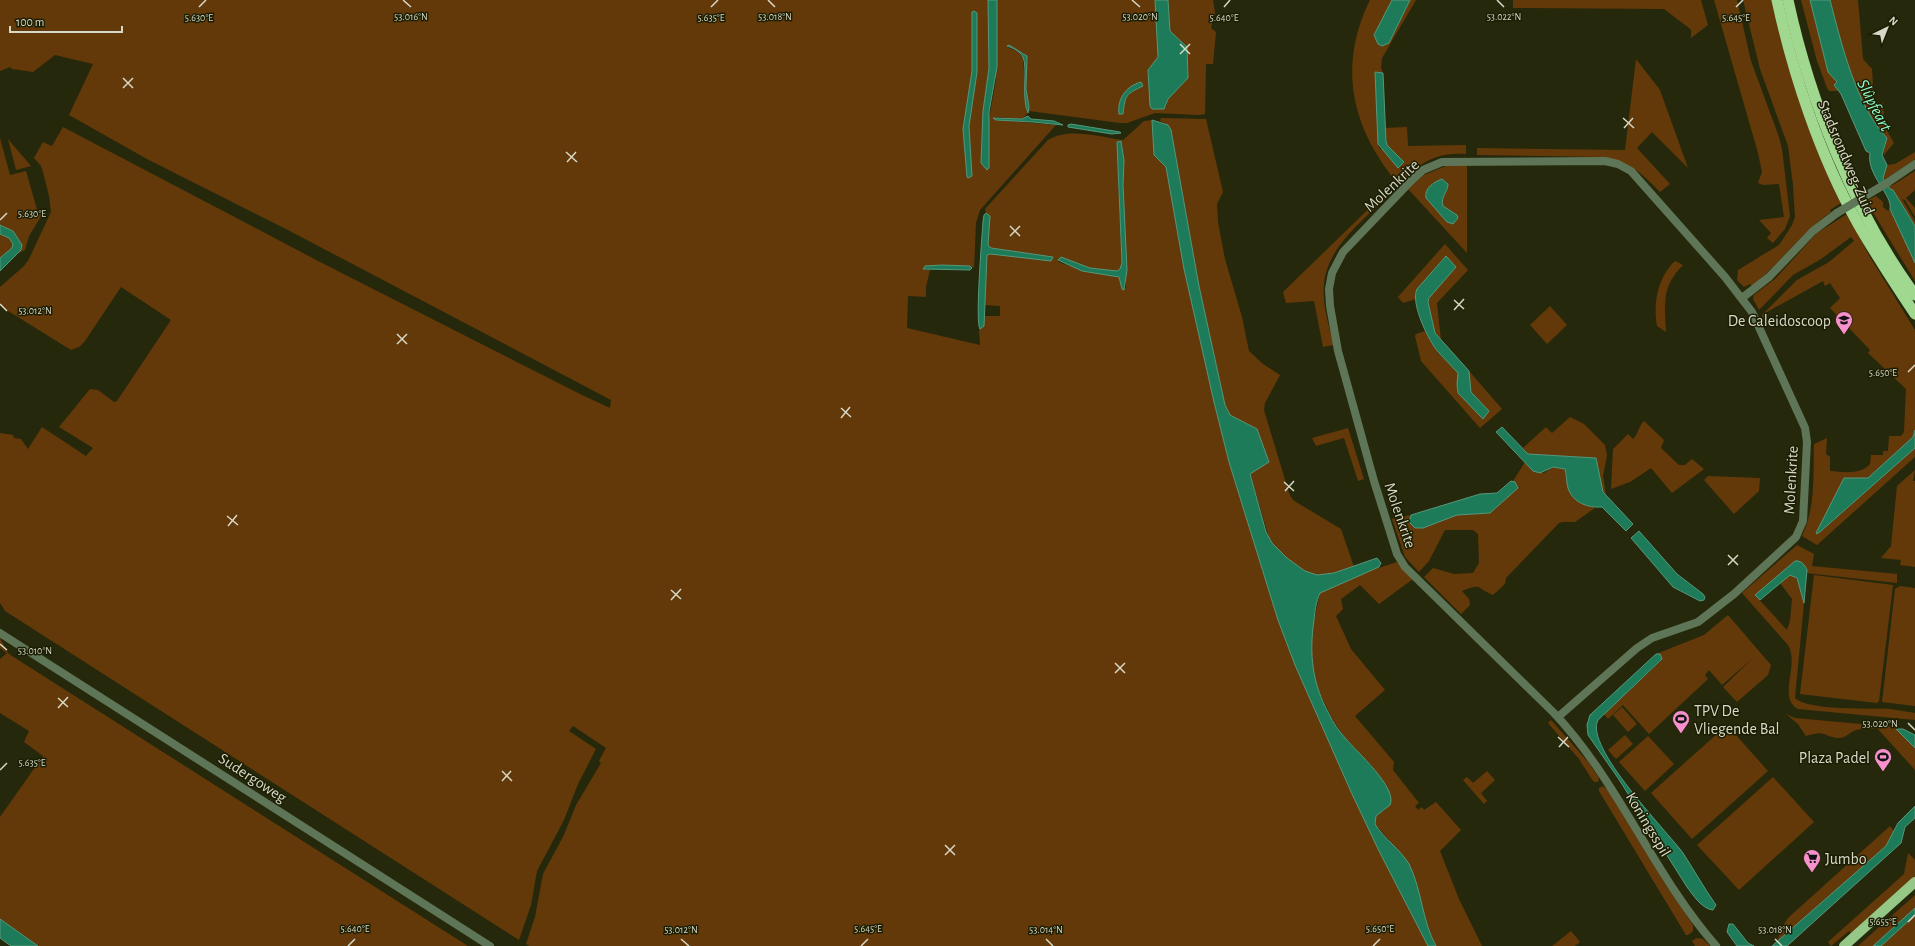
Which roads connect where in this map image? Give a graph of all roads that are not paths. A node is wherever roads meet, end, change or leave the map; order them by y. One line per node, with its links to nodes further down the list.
1 (1777, 0): 6 (highway, Stadsrondweg-Zuid)
2 (1788, 0): 4 (highway, Stadsrondweg-Zuid)
3 (1915, 164): 5 (street, bridge)
4 (1915, 295)
5 (1742, 298): 8 (street, Molenkrite); 8 (street, Molenkrite)
6 (1915, 314)
7 (0, 633): 11 (street, Sudergoweg)
8 (1558, 717): 12 (street, Koningsspil)
9 (1915, 882): 13 (main road)
10 (1915, 890): 14 (main road)
11 (490, 946)
12 (1716, 946)
13 (1844, 946)
14 (1852, 946)

